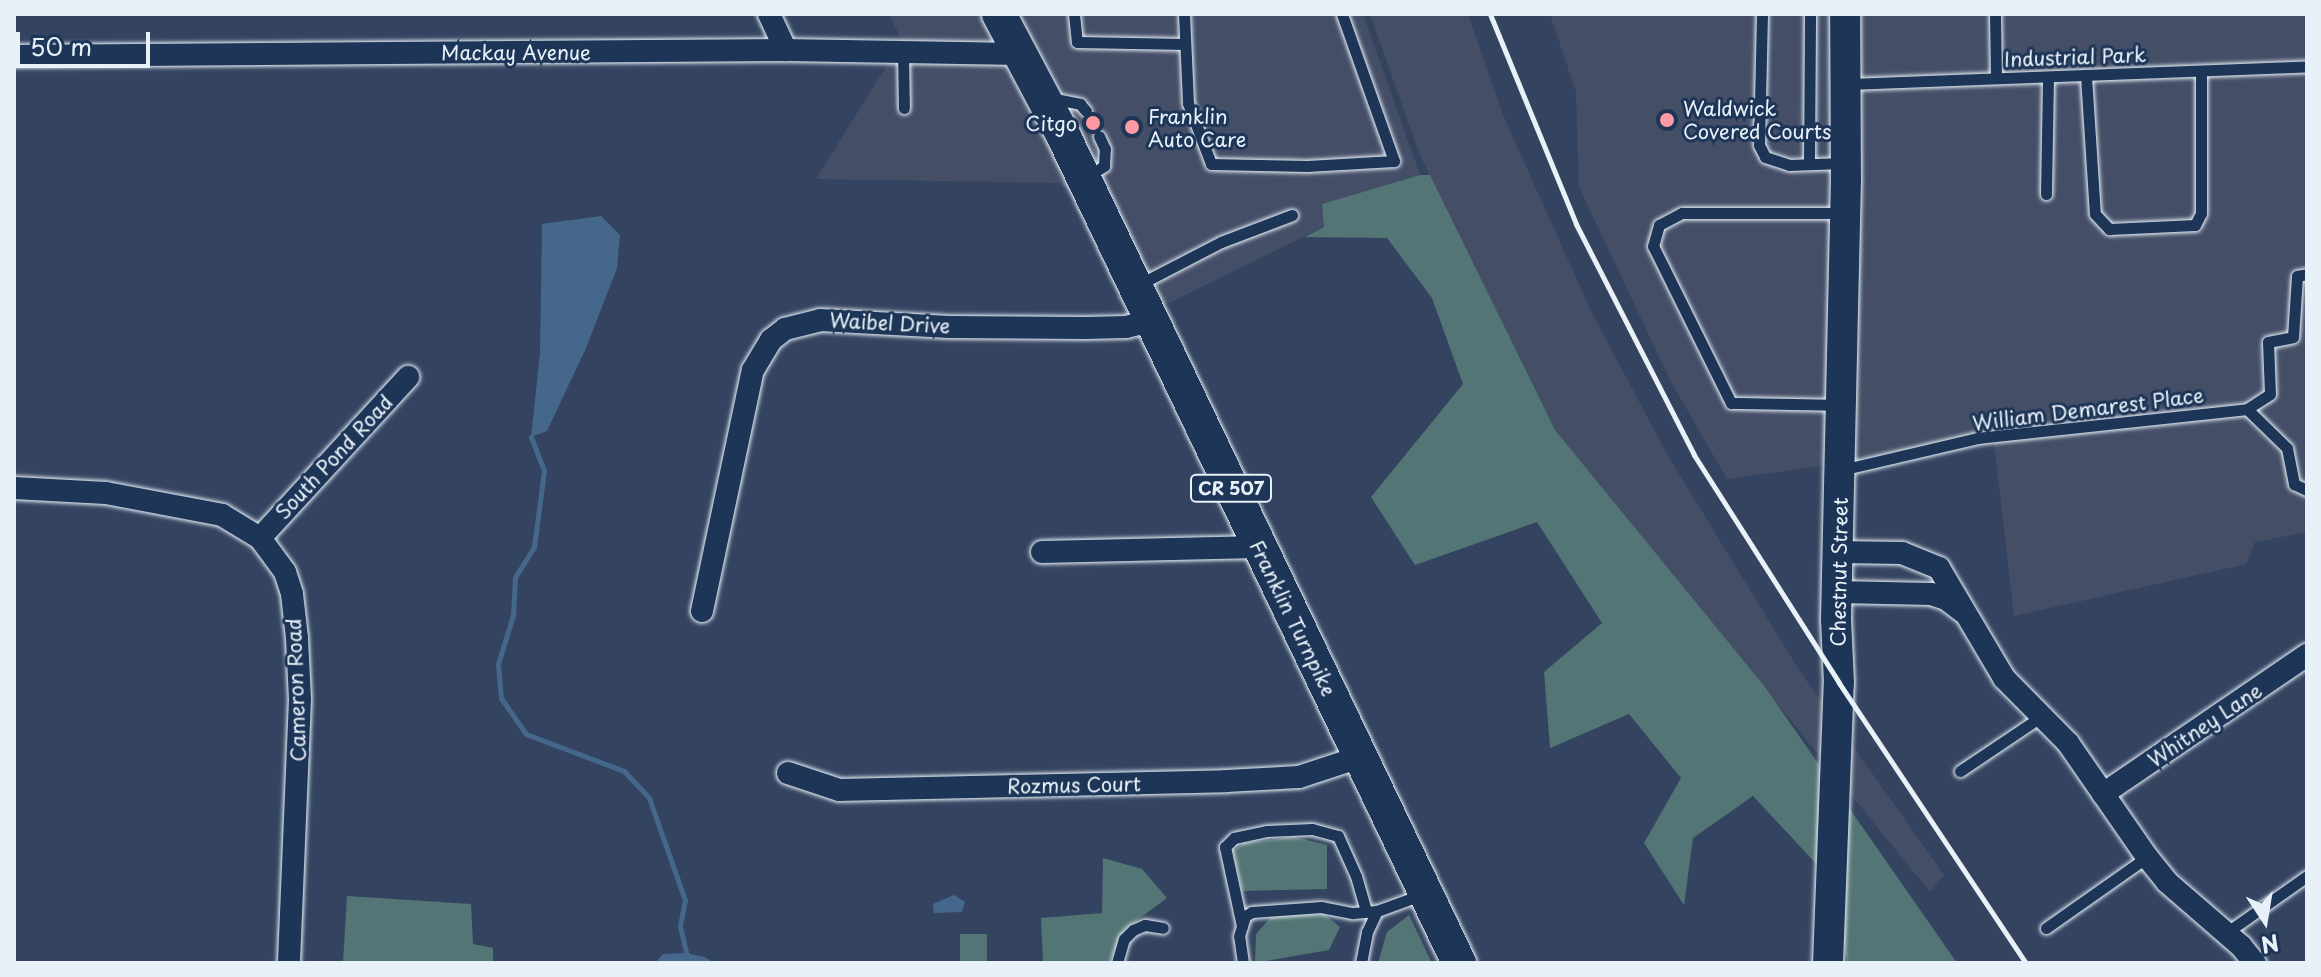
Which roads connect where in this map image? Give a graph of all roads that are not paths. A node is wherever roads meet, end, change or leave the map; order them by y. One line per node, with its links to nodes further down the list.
1 (769, 14): 11 (street)
2 (999, 14): 13 (main road, Franklin Turnpike / CR 507)
3 (1074, 14): 10 (lane)
4 (1184, 14): 10 (lane)
5 (1342, 14): 10 (lane)
6 (1762, 14): 25 (lane)
7 (1810, 14): 25 (lane)
8 (1845, 14): 20 (street, Chestnut Street)
9 (1995, 14): 18 (lane)
10 (1185, 44)
11 (786, 50): 12 (street, Mackay Avenue); 14 (street, Mackay Avenue)
12 (903, 53): 13 (street, Mackay Avenue); 22 (lane)
13 (1018, 54): 21 (main road, Franklin Turnpike / CR 507)
14 (14, 56)
15 (2307, 66): 16 (lane, Industrial Park)
16 (2201, 71): 17 (lane, Industrial Park); 17 (lane)
17 (2086, 76): 19 (lane, Industrial Park)
18 (1996, 78): 19 (lane, Industrial Park); 20 (lane, Industrial Park)
19 (2048, 78): 28 (lane)
20 (1845, 84): 26 (street, Chestnut Street)
21 (1042, 96): 23 (lane); 27 (main road, Franklin Turnpike / CR 507)
22 (904, 108)
23 (1086, 111)
24 (1099, 136): 27 (lane)
25 (1809, 164): 26 (lane)
26 (1846, 172): 29 (street, Chestnut Street)
27 (1084, 178): 32 (main road, Franklin Turnpike / CR 507)
28 (2046, 194)
29 (1845, 213): 35 (street, Chestnut Street); 35 (lane)
30 (1292, 215): 32 (lane)
31 (2307, 274): 36 (lane)
32 (1134, 287): 33 (main road, Franklin Turnpike / CR 507)
33 (1150, 321): 41 (main road, Franklin Turnpike / CR 507); 45 (street, Waibel Drive)
34 (408, 377): 40 (street, South Pond Road)
35 (1842, 405): 37 (street, Chestnut Street)
36 (2247, 409): 37 (lane, William Demarest Place); 39 (lane)
37 (1840, 470): 43 (street, Chestnut Street)
38 (14, 488): 40 (street, Cameron Road)
39 (2307, 490)
40 (260, 538): 61 (street, Cameron Road)
41 (1259, 547): 42 (street); 49 (main road, Franklin Turnpike / CR 507)
42 (1042, 552)
43 (1838, 552): 44 (street, Chestnut Street); 46 (street)
44 (1837, 592): 46 (street); 66 (street, Chestnut Street)
45 (702, 611)
46 (1963, 612): 48 (street)
47 (2305, 660): 52 (street, Whitney Lane)
48 (2042, 716): 50 (lane); 52 (street)
49 (1360, 757): 51 (street, Rozmus Court); 55 (main road, Franklin Turnpike / CR 507)
50 (1960, 771)
51 (788, 773)
52 (2103, 794): 53 (street)
53 (2147, 857): 59 (lane); 60 (street)
54 (2307, 876): 60 (lane)
55 (1425, 893): 56 (lane); 65 (main road, Franklin Turnpike / CR 507)
56 (1371, 912): 57 (lane); 57 (lane); 64 (lane)
57 (1242, 926): 63 (lane)
58 (1163, 928): 62 (lane)
59 (2046, 928)
60 (2226, 933): 67 (street)
61 (289, 963)
62 (1117, 963)
63 (1243, 963)
64 (1361, 963)
65 (1459, 963)
66 (1828, 963)
67 (2255, 963)

